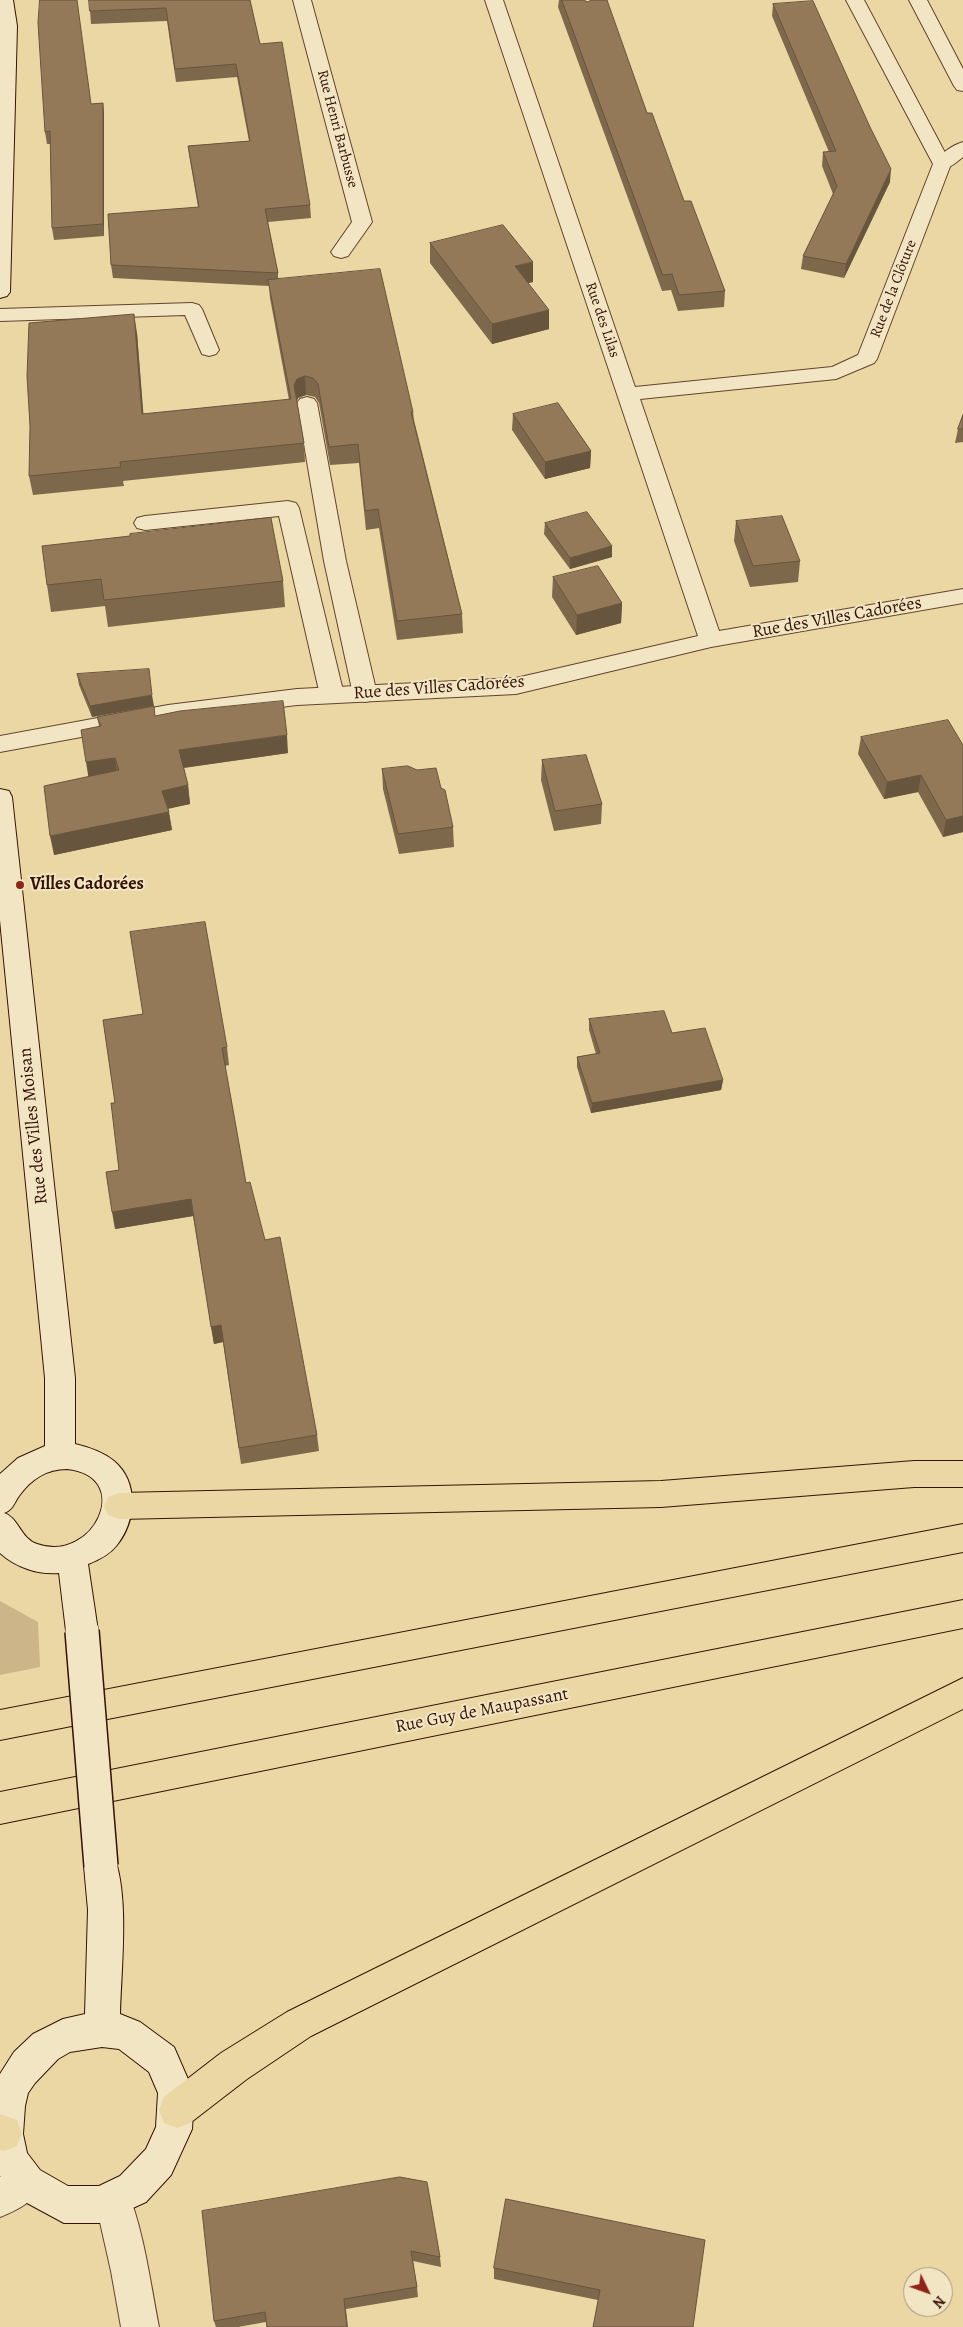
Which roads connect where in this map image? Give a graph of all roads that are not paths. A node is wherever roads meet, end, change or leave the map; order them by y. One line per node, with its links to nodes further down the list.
1 (302, 0): 9 (street, Rue Henri Barbusse)
2 (494, 0): 13 (street, Rue des Lilas)
3 (855, 0): 8 (street)
4 (918, 0): 6 (street)
5 (4, 11): 10 (street)
6 (963, 86)
7 (963, 148): 8 (street)
8 (942, 164): 13 (street, Rue de la Clôture)
9 (341, 252)
10 (0, 292)
11 (0, 314): 12 (street)
12 (209, 350)
13 (627, 394): 17 (street, Rue des Lilas)
14 (307, 403): 18 (street)
15 (145, 523): 19 (street)
16 (963, 596): 17 (street, Rue des Villes Cadorées)
17 (711, 640): 18 (street, Rue des Villes Cadorées)
18 (364, 694): 19 (street, Rue des Villes Cadorées)
19 (332, 695): 20 (street, Rue des Villes Cadorées)
20 (0, 744)
21 (0, 797): 22 (street, Rue des Villes Moisan)
22 (1, 823): 23 (street, Rue des Villes Moisan)
23 (60, 1456): 25 (street); 26 (street)
24 (963, 1474): 26 (main road)
25 (0, 1500)
26 (118, 1506): 29 (street)
27 (0, 1525): 29 (street)
28 (963, 1538): 32 (main road)
29 (72, 1558): 34 (street, bridge)
30 (963, 1614): 33 (main road, Rue Guy de Maupassant)
31 (963, 1693): 35 (main road)
32 (0, 1725)
33 (0, 1808)
34 (102, 2028): 35 (street); 36 (street)
35 (177, 2110): 38 (street)
36 (2, 2133): 37 (street)
37 (12, 2190): 38 (street)
38 (113, 2200): 39 (street)
39 (140, 2327)

